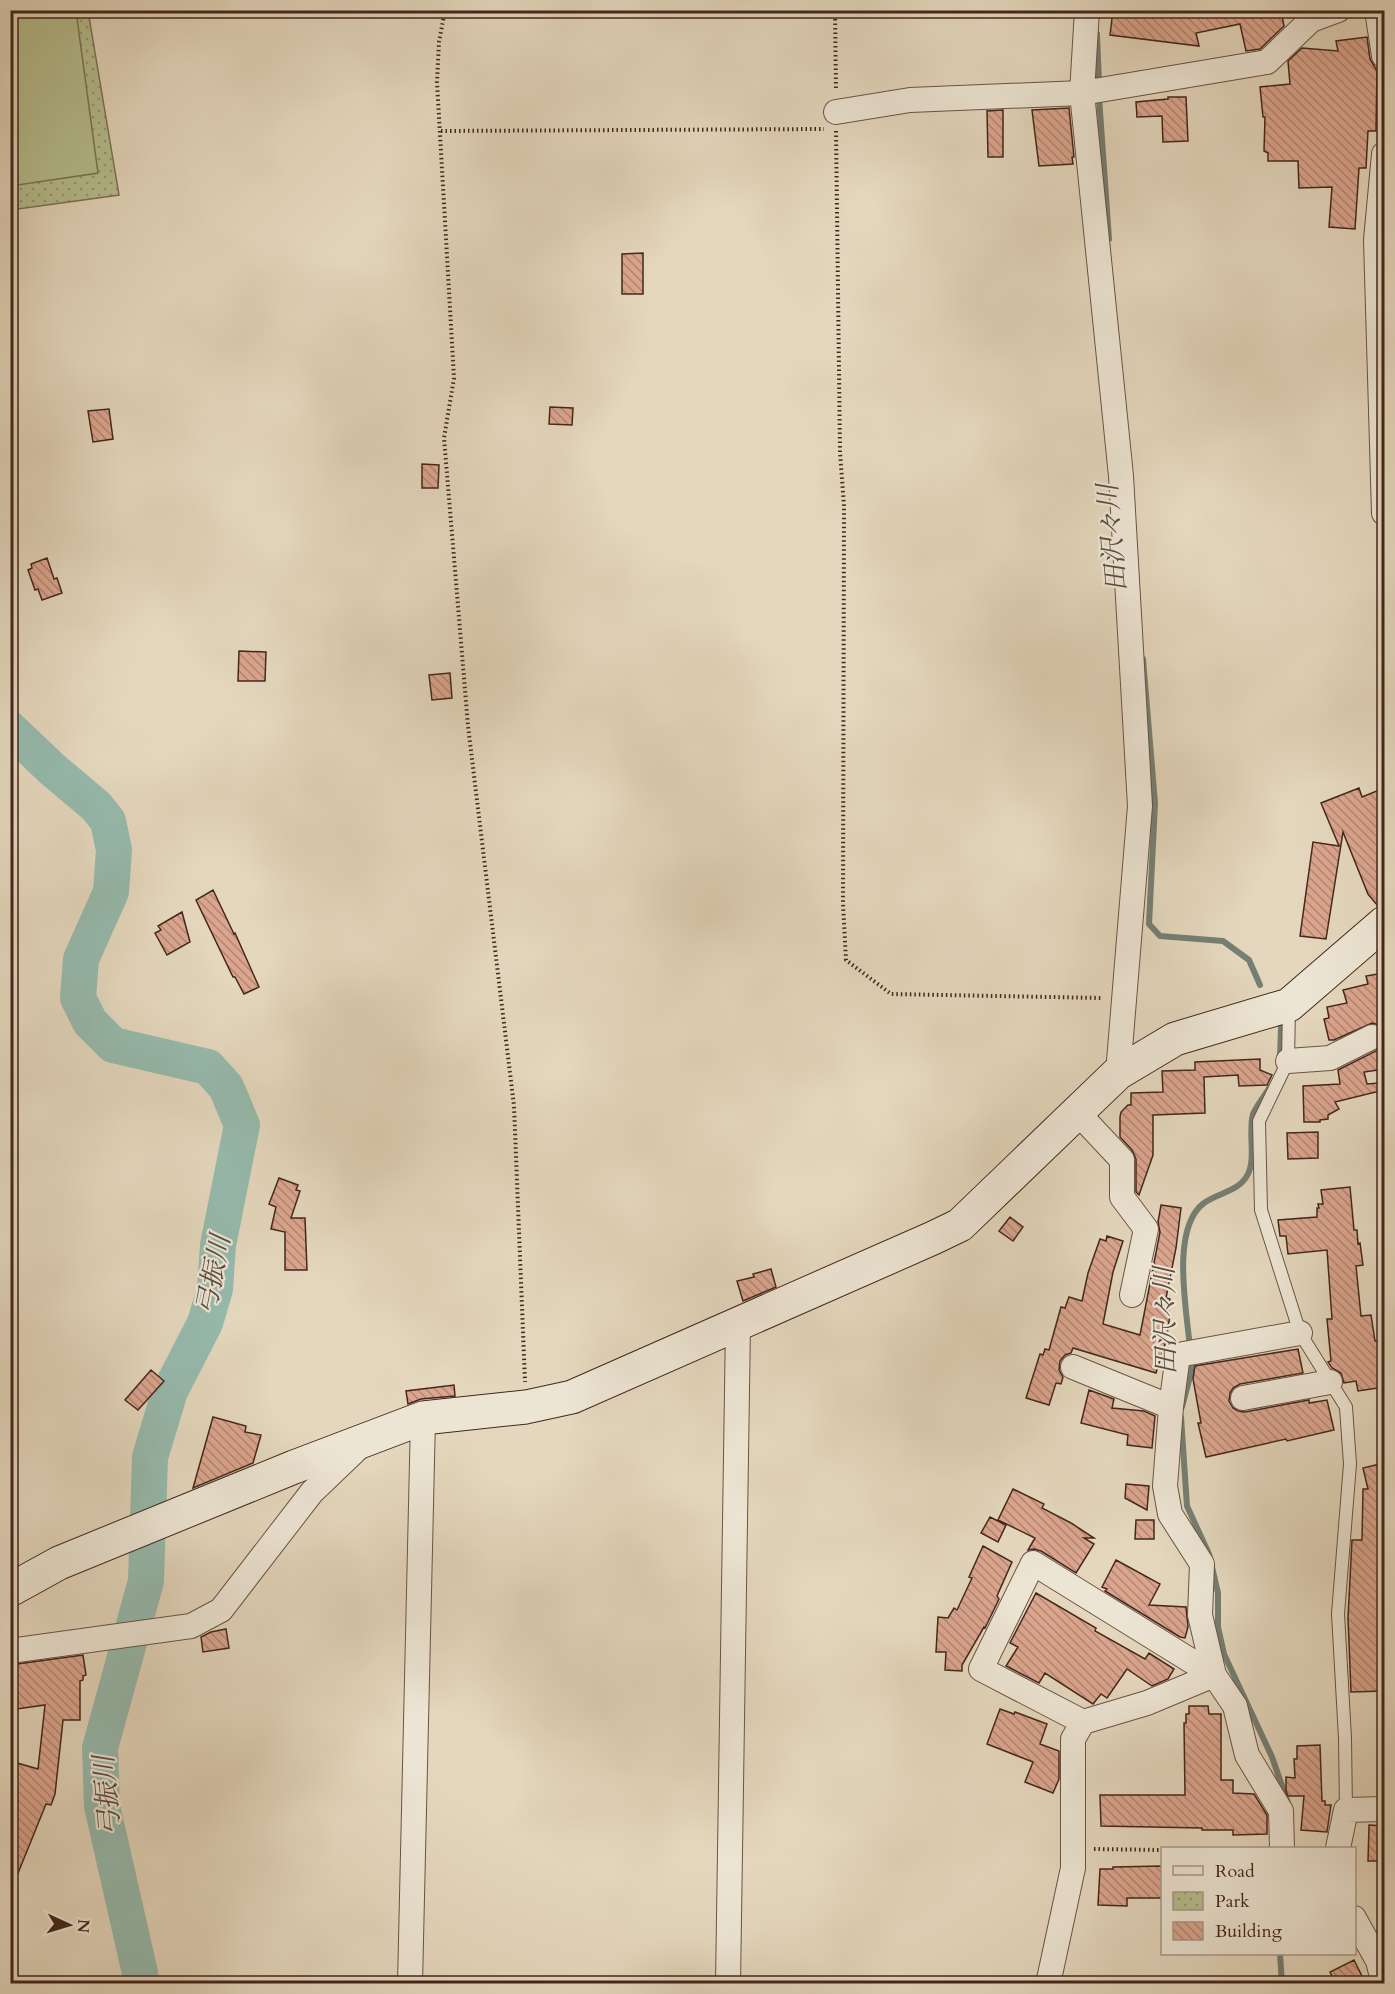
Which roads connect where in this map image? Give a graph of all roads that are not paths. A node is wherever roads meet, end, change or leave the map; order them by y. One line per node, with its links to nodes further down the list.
1 (1087, 10): 6 (street)
2 (1338, 10): 4 (street)
3 (1377, 10): 5 (street)
4 (1309, 15): 6 (street)
5 (1384, 56)
6 (1084, 92): 7 (street); 14 (street)
7 (836, 112)
8 (1384, 154): 9 (street)
9 (1384, 513)
10 (1384, 923): 11 (street)
11 (1289, 1005): 13 (lane); 14 (street)
12 (1372, 1037): 13 (street)
13 (1288, 1061): 18 (lane)
14 (1118, 1073): 15 (street)
15 (1078, 1113): 16 (street); 17 (street)
16 (1132, 1295)
17 (738, 1324): 23 (street); 35 (street)
18 (1300, 1333): 20 (lane); 22 (street)
19 (1073, 1367): 22 (street)
20 (1330, 1382): 21 (street); 30 (lane)
21 (1243, 1398)
22 (1171, 1407): 27 (street)
23 (423, 1418): 24 (street); 34 (street)
24 (364, 1442): 25 (street); 26 (street)
25 (10, 1590)
26 (10, 1651)
27 (1214, 1675): 28 (street); 28 (street); 31 (street)
28 (1083, 1722): 36 (street)
29 (1384, 1809): 30 (street)
30 (1346, 1810): 32 (street)
31 (1282, 1847)
32 (1338, 1847)
33 (1356, 1922): 37 (street)
34 (410, 1983)
35 (728, 1983)
36 (1048, 1983)
37 (1384, 1983)

